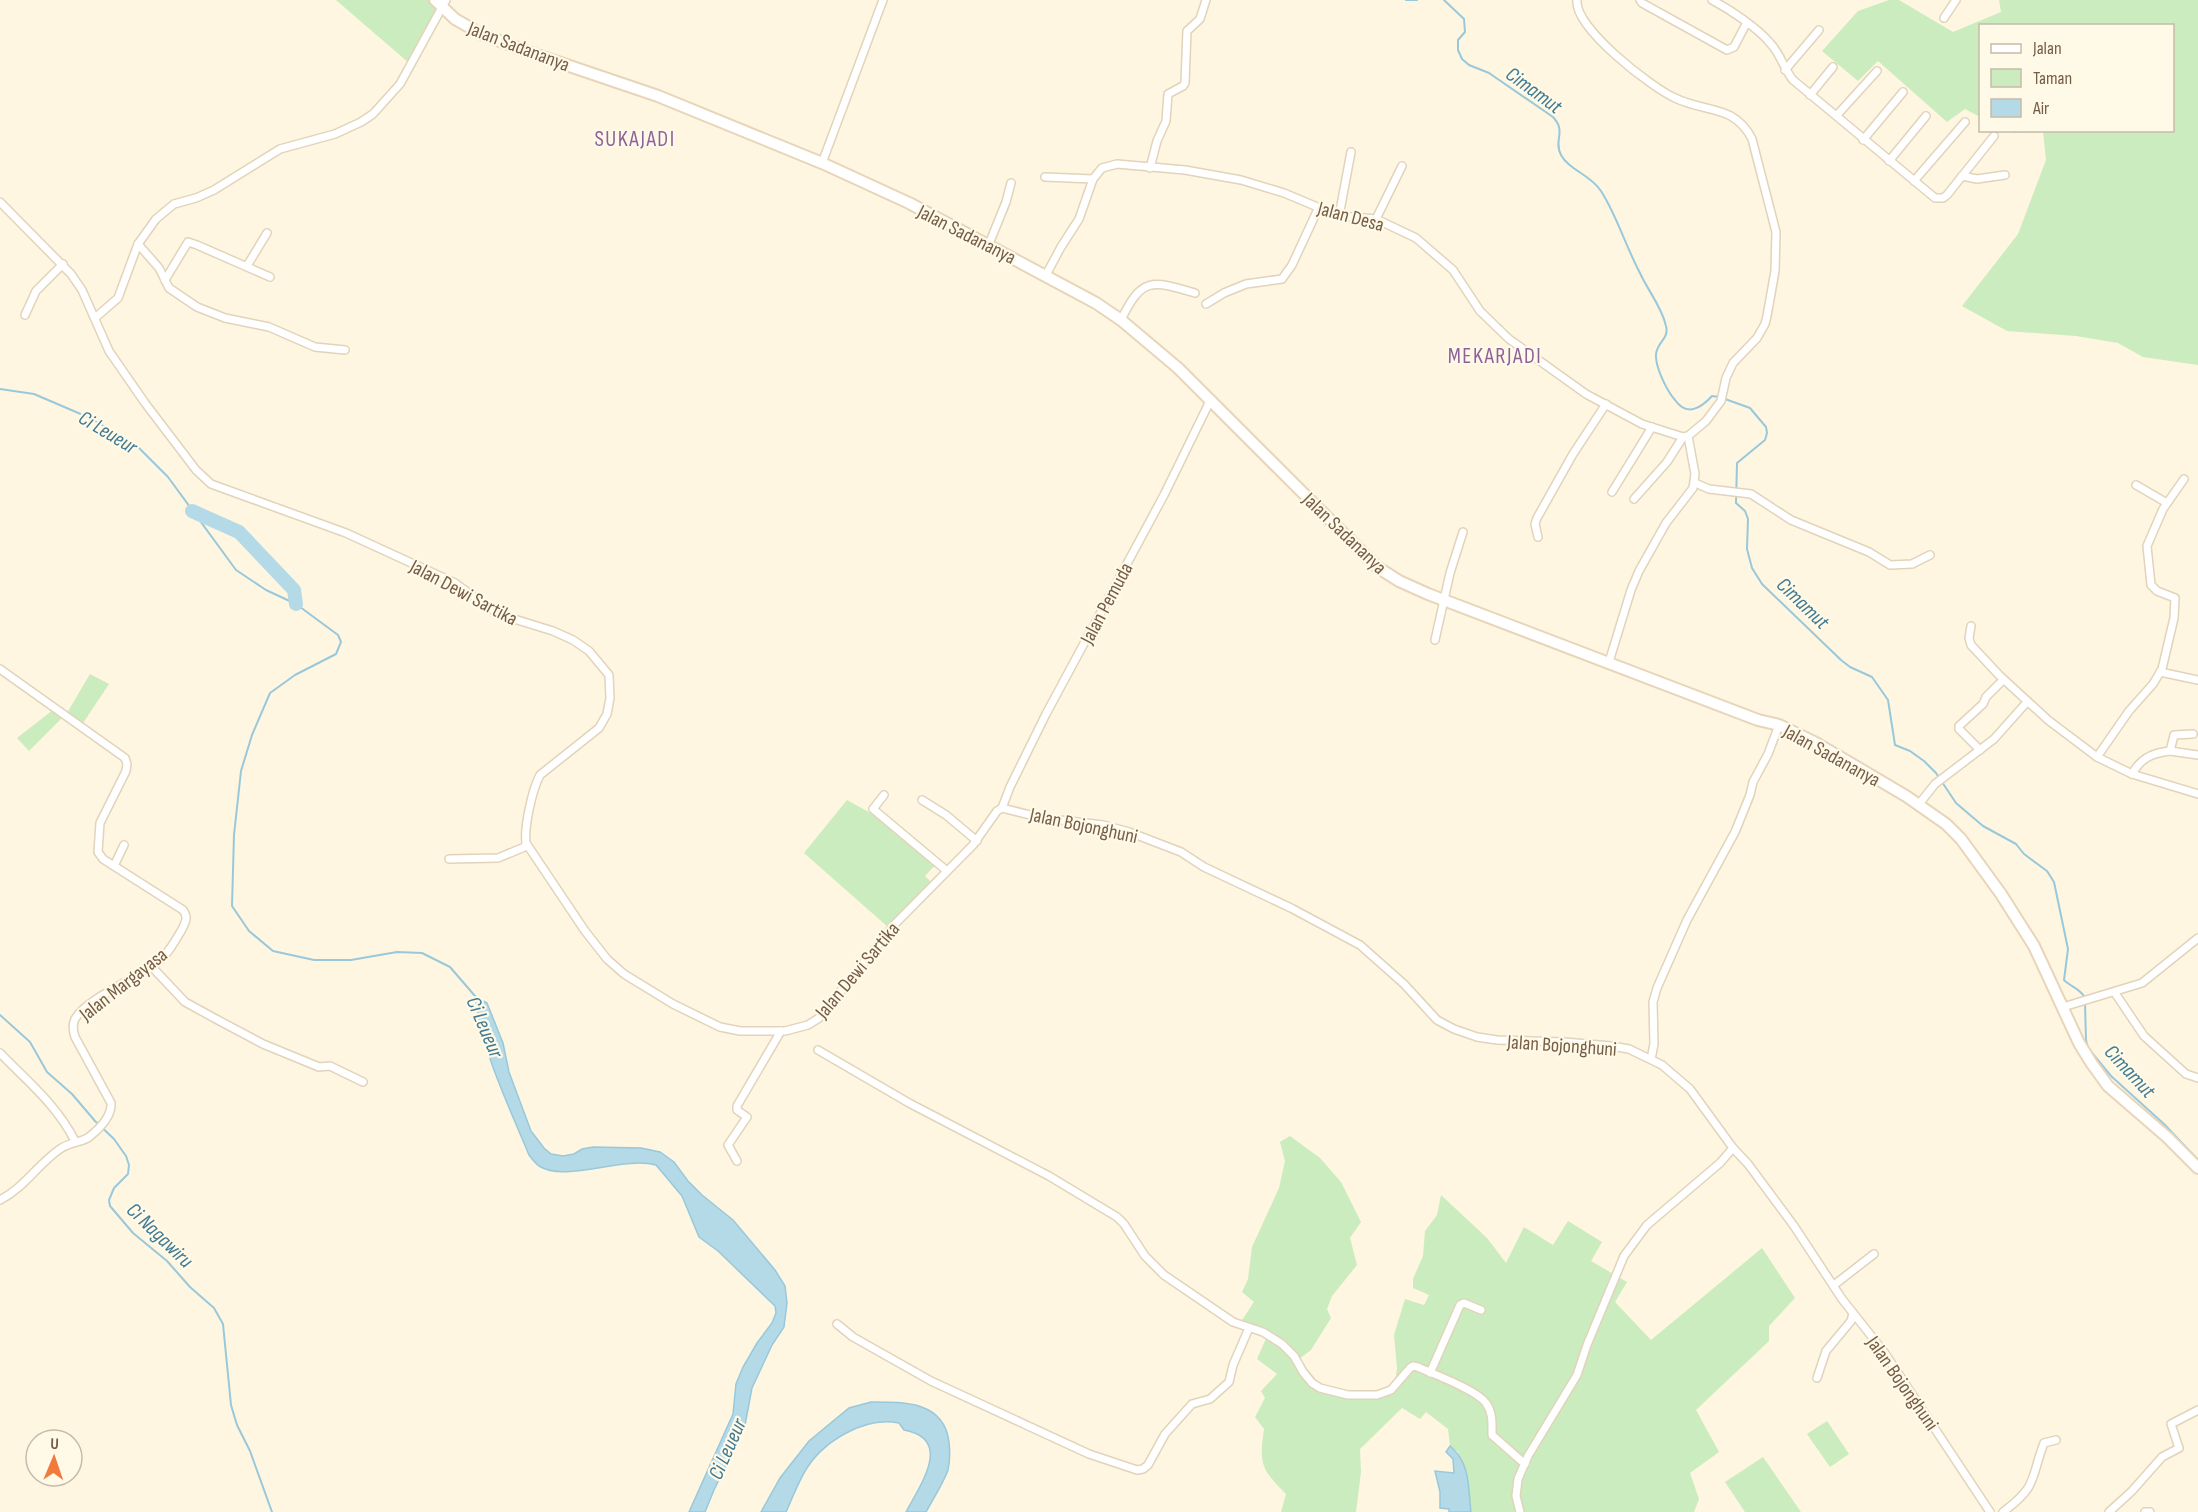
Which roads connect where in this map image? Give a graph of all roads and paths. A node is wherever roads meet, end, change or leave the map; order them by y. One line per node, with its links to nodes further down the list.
1 (882, 0): 24 (street)
2 (1206, 0): 26 (street)
3 (1577, 0): 54 (street)
4 (1640, 0): 10 (street)
5 (1712, 0): 8 (street)
6 (1956, 0): 9 (street)
7 (441, 3): 24 (street, Jalan Sadananya); 38 (street)
8 (1722, 3): 10 (street)
9 (1944, 18)
10 (1746, 24): 13 (street)
11 (1820, 30): 13 (street)
12 (1833, 67): 16 (street)
13 (1785, 70): 16 (street)
14 (1877, 72): 17 (street)
15 (1903, 92): 21 (street)
16 (1810, 95): 17 (street)
17 (1836, 115): 21 (street)
18 (1926, 116): 23 (street)
19 (1965, 122): 31 (street)
20 (1994, 135): 27 (street)
21 (1863, 140): 23 (street)
22 (1351, 152): 35 (street)
23 (1889, 161): 31 (street)
24 (822, 163): 39 (street, Jalan Sadananya)
25 (1402, 166): 36 (street)
26 (1150, 168): 30 (street, Jalan Desa); 34 (street, Jalan Desa)
27 (1962, 176): 28 (street); 31 (street)
28 (2005, 176)
29 (1045, 177): 30 (street)
30 (1093, 179): 42 (street)
31 (1914, 181)
32 (1011, 183): 39 (street)
33 (0, 202): 40 (street, Jalan Dewi Sartika)
34 (1318, 209): 35 (street, Jalan Desa); 46 (street)
35 (1339, 216): 36 (street, Jalan Desa)
36 (1376, 219): 52 (street, Jalan Desa)
37 (267, 233): 41 (street)
38 (138, 244): 44 (street); 48 (street)
39 (989, 244): 42 (street, Jalan Sadananya)
40 (63, 264): 47 (street); 48 (street, Jalan Dewi Sartika)
41 (247, 266): 43 (street); 44 (street)
42 (1046, 275): 49 (street, Jalan Sadananya)
43 (270, 277)
44 (165, 279): 50 (street)
45 (1195, 293): 49 (street)
46 (1206, 304)
47 (24, 315)
48 (95, 318): 87 (street, Jalan Dewi Sartika)
49 (1121, 320): 51 (street, Jalan Sadananya)
50 (345, 350)
51 (1211, 399): 64 (street, Jalan Sadananya); 84 (street, Jalan Pemuda)
52 (1606, 404): 53 (street, Jalan Desa); 62 (street)
53 (1652, 427): 54 (street, Jalan Desa); 58 (street)
54 (1686, 436): 56 (street); 59 (street)
55 (2184, 479): 60 (street)
56 (1695, 483): 63 (street); 67 (street)
57 (2136, 485): 60 (street)
58 (1612, 492)
59 (1634, 499)
60 (2167, 503): 69 (street)
61 (1462, 532): 64 (street)
62 (1538, 537)
63 (1930, 555)
64 (1446, 600): 66 (street); 67 (street, Jalan Sadananya)
65 (1971, 626): 70 (street)
66 (1435, 640)
67 (1609, 662): 73 (street, Jalan Sadananya)
68 (0, 669): 89 (street, Jalan Margayasa)
69 (2160, 672): 71 (street); 78 (street)
70 (2003, 680): 72 (street); 75 (street)
71 (2198, 680)
72 (2027, 702): 75 (street); 78 (street)
73 (1779, 725): 83 (street, Jalan Sadananya); 98 (street)
74 (2193, 734): 76 (street)
75 (1980, 750): 83 (street)
76 (2170, 751): 77 (street); 79 (street)
77 (2198, 755)
78 (2097, 757): 79 (street)
79 (2132, 774): 80 (street)
80 (2198, 794)
81 (884, 795): 90 (street)
82 (922, 800): 85 (street)
83 (1919, 804): 94 (street, Jalan Sadananya)
84 (1002, 808): 85 (street, Jalan Dewi Sartika); 98 (street, Jalan Bojonghuni)
85 (977, 841): 90 (street, Jalan Dewi Sartika)
86 (124, 845): 89 (street)
87 (527, 846): 88 (street); 95 (street, Jalan Dewi Sartika)
88 (449, 859)
89 (114, 866): 92 (street, Jalan Margayasa)
90 (947, 871): 95 (street, Jalan Dewi Sartika)
91 (2196, 942): 93 (street)
92 (152, 967): 100 (street); 101 (street, Jalan Margayasa)
93 (2115, 993): 94 (street); 99 (street)
94 (2063, 1007): 104 (street, Jalan Sadananya)
95 (781, 1030): 103 (street)
96 (818, 1050): 111 (street)
97 (0, 1053): 101 (street)
98 (1651, 1059): 102 (street, Jalan Bojonghuni)
99 (2198, 1078)
100 (363, 1082)
101 (75, 1141): 105 (street, Jalan Margayasa)
102 (1733, 1148): 107 (street, Jalan Bojonghuni); 116 (street)
103 (737, 1161)
104 (2198, 1168)
105 (0, 1200)
106 (1874, 1254): 107 (street)
107 (1834, 1285): 109 (street, Jalan Bojonghuni)
108 (1481, 1310): 112 (street)
109 (1853, 1313): 113 (street); 119 (street, Jalan Bojonghuni)
110 (837, 1324): 111 (street)
111 (1249, 1329): 112 (street)
112 (1430, 1373): 116 (street)
113 (1817, 1378)
114 (2198, 1410): 117 (street)
115 (2056, 1440): 120 (street)
116 (1525, 1464): 118 (street)
117 (2119, 1509): 121 (street)
118 (1520, 1512)
119 (1990, 1512)
120 (2003, 1512)
121 (2109, 1512)
122 (2145, 1512): 123 (street)
123 (2150, 1512)

